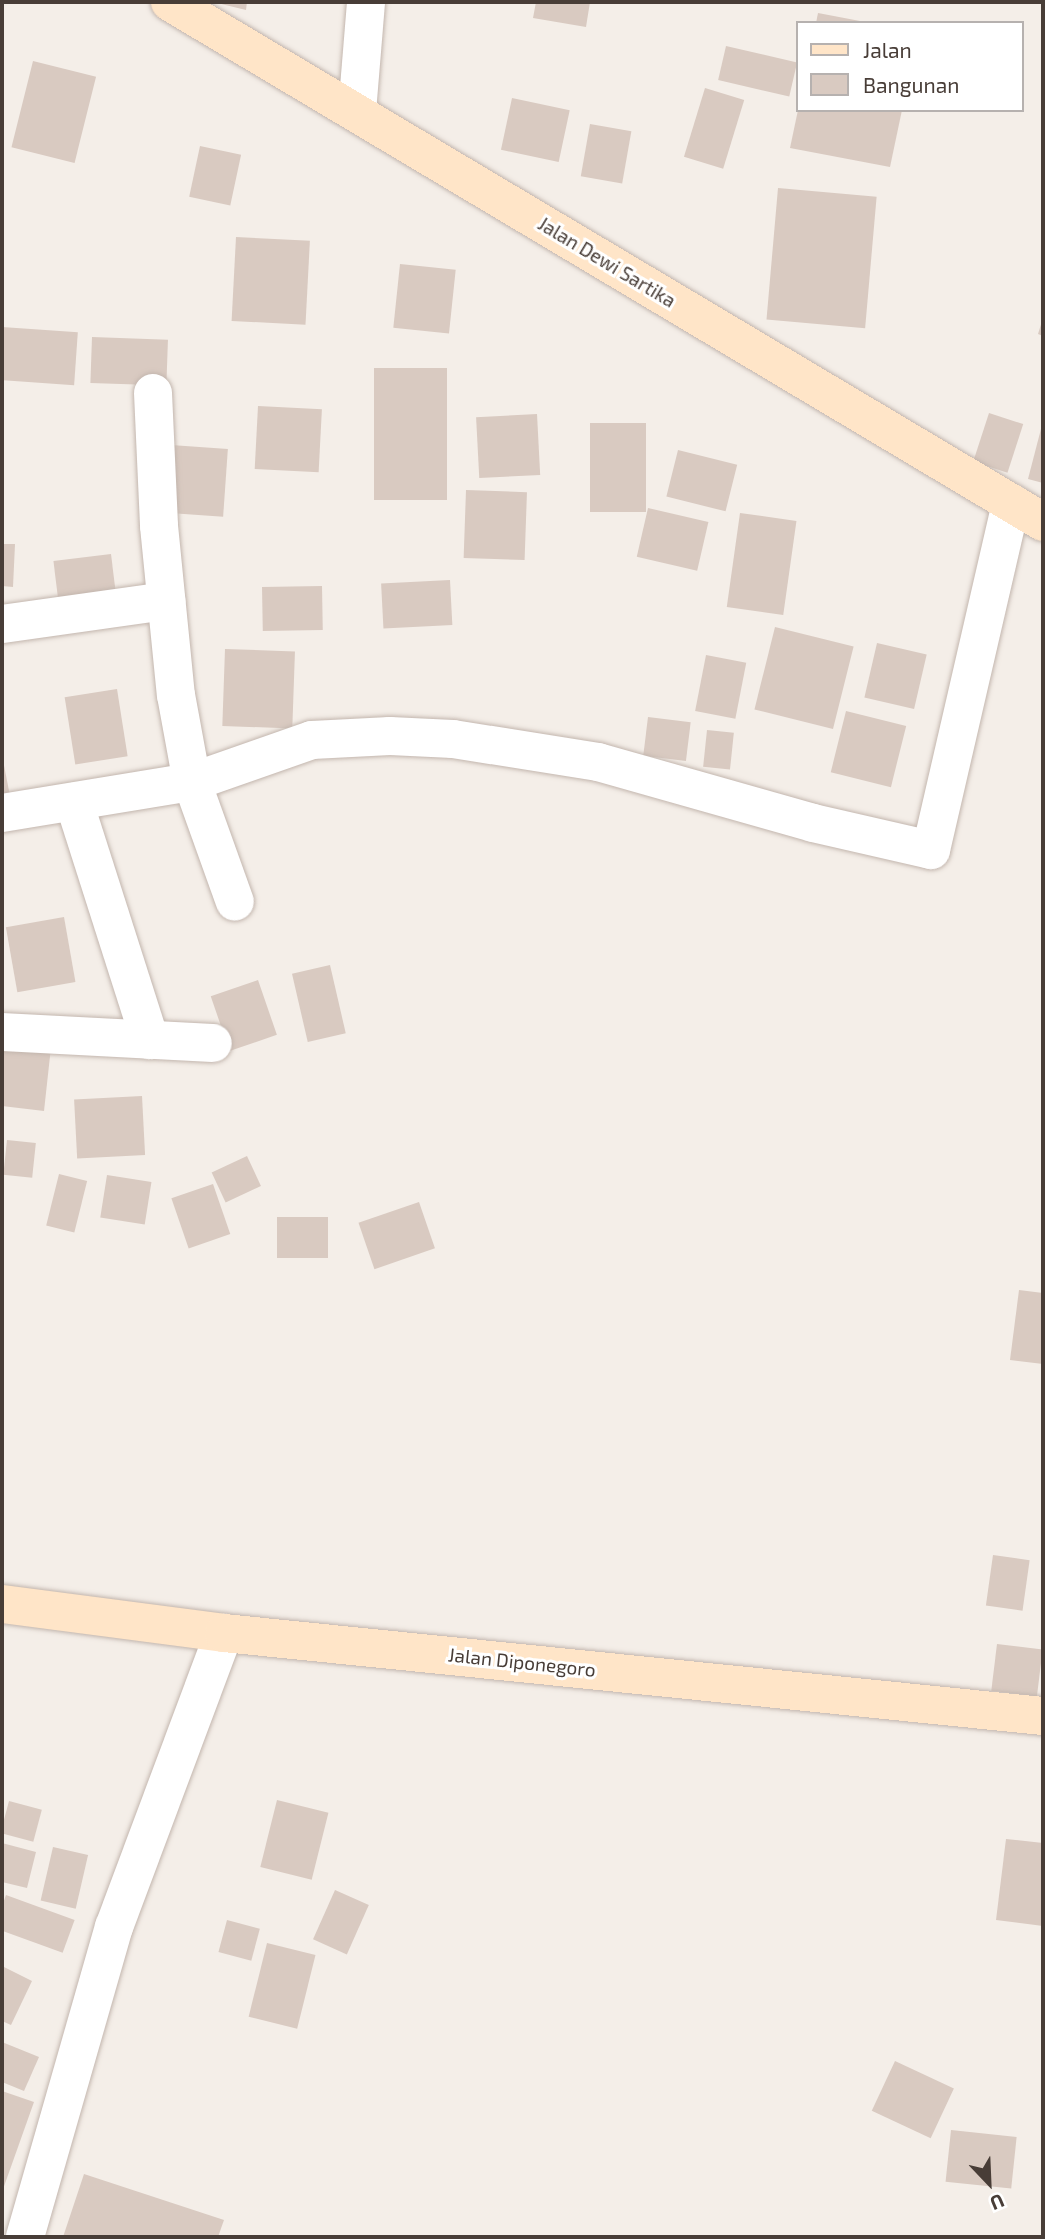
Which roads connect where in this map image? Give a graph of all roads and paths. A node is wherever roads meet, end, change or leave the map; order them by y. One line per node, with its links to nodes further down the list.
1 (170, 2): 3 (street, Jalan Dewi Sartika)
2 (366, 2): 3 (street)
3 (357, 112): 5 (street, Jalan Dewi Sartika)
4 (153, 393): 6 (street)
5 (1027, 512): 8 (street)
6 (166, 601): 7 (street); 8 (street)
7 (2, 624)
8 (192, 782): 9 (street); 11 (street)
9 (74, 802): 10 (street); 13 (street)
10 (2, 813)
11 (235, 902)
12 (2, 1032): 13 (street)
13 (150, 1040): 14 (street)
14 (213, 1043)
15 (2, 1604): 16 (street, Jalan Diponegoro)
16 (225, 1633): 17 (street, Jalan Diponegoro); 18 (street)
17 (1043, 1716)
18 (20, 2220)

